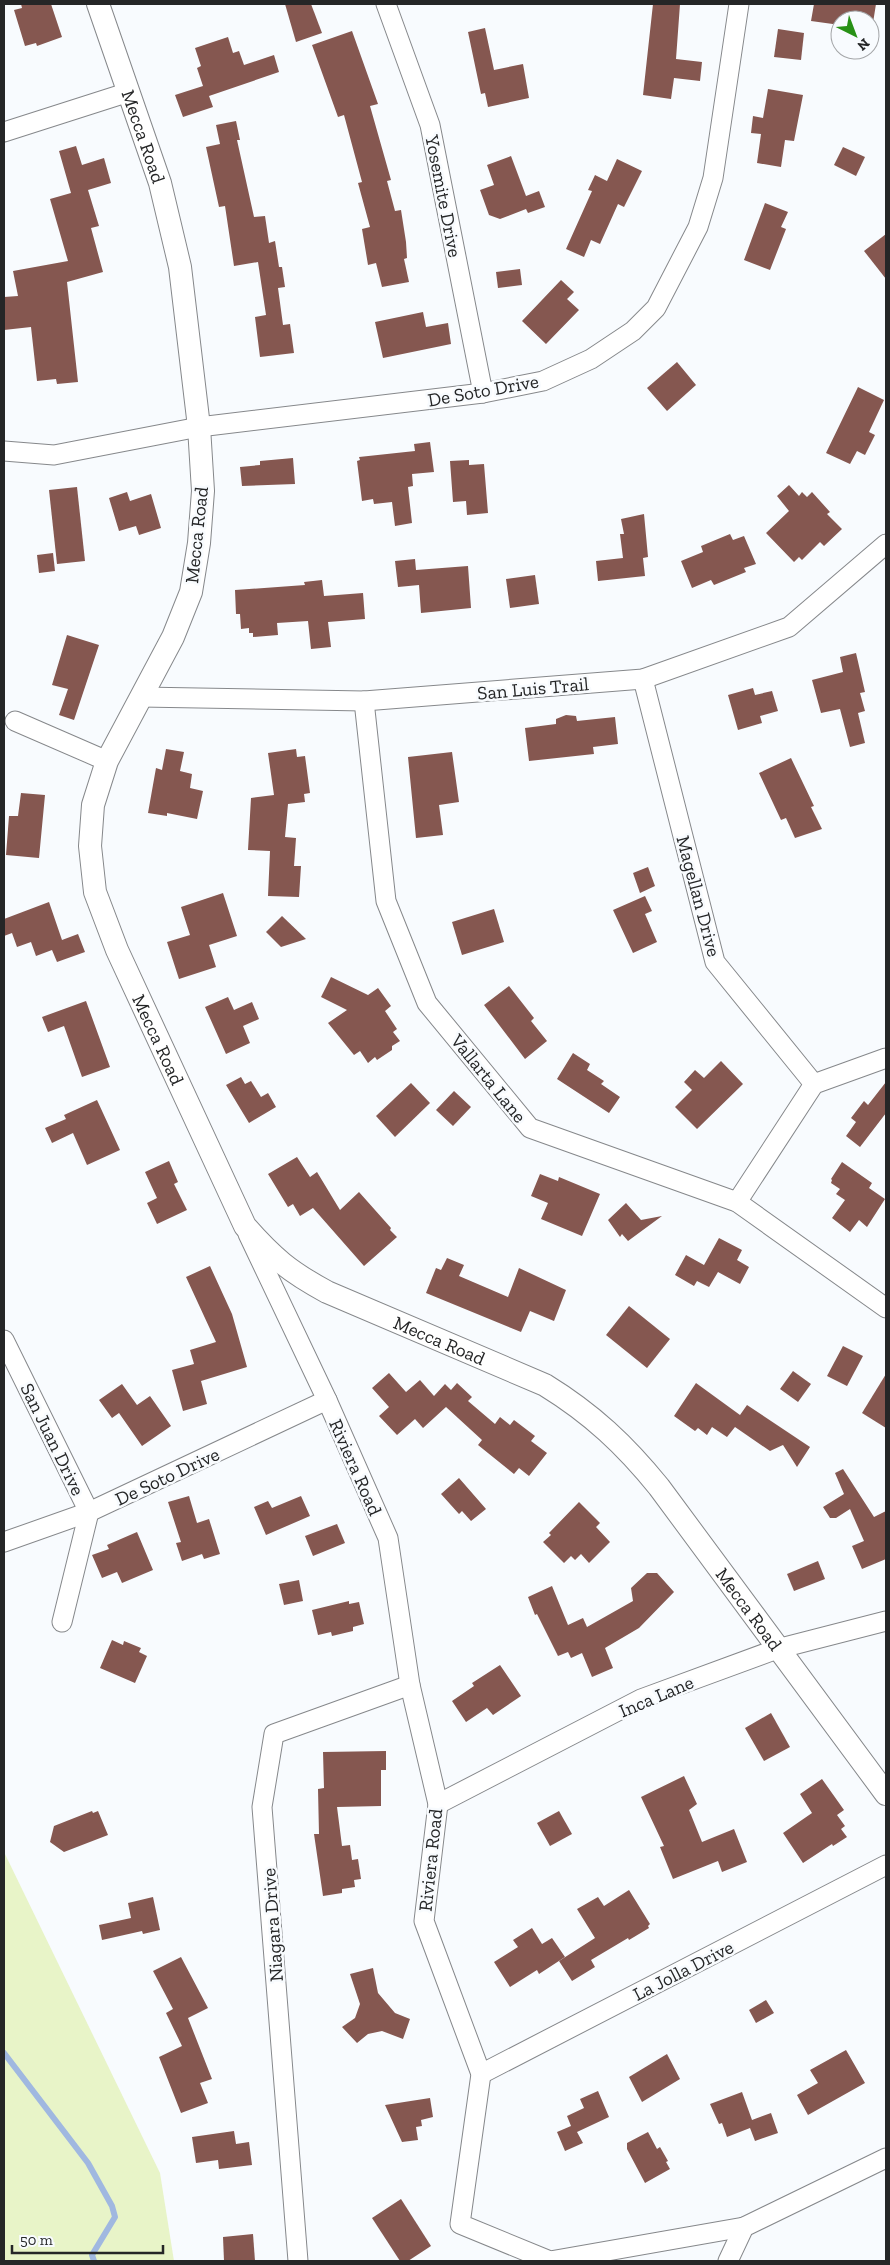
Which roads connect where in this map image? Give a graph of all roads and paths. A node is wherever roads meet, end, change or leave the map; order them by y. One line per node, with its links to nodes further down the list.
1 (98, 4): 4 (street, Mecca Road)
2 (386, 4): 6 (street, Yosemite Drive)
3 (739, 4): 6 (street, De Soto Drive)
4 (128, 92): 5 (street); 7 (street, Mecca Road)
5 (4, 132)
6 (483, 393): 7 (street, De Soto Drive)
7 (199, 427): 8 (street, De Soto Drive); 11 (street, Mecca Road)
8 (4, 452)
9 (886, 544): 10 (street, San Luis Trail)
10 (643, 679): 12 (street, San Luis Trail); 16 (street, Magellan Drive)
11 (141, 697): 12 (street, San Luis Trail); 14 (street, Mecca Road)
12 (364, 701): 17 (street, Vallarta Lane)
13 (15, 722): 14 (street)
14 (108, 761): 18 (street, Mecca Road)
15 (886, 1058): 16 (street)
16 (814, 1084): 17 (street)
17 (737, 1202): 19 (street, Vallarta Lane)
18 (245, 1226): 21 (street, Riviera Road); 26 (street, Mecca Road)
19 (886, 1308)
20 (4, 1340): 22 (street, San Juan Drive)
21 (327, 1400): 22 (street, De Soto Drive); 27 (street, Riviera Road)
22 (89, 1512): 23 (street, De Soto Drive); 25 (street)
23 (4, 1542)
24 (886, 1621): 26 (street, Inca Lane)
25 (62, 1622)
26 (777, 1649): 28 (street, Mecca Road); 29 (street, Inca Lane)
27 (410, 1684): 29 (street, Riviera Road); 34 (street, Niagara Drive)
28 (886, 1794)
29 (438, 1804): 31 (street, Riviera Road)
30 (886, 1866): 31 (street, La Jolla Drive)
31 (481, 2074): 33 (street, Riviera Road)
32 (886, 2158): 33 (street)
33 (744, 2227): 35 (street)
34 (298, 2261)
35 (728, 2261)

